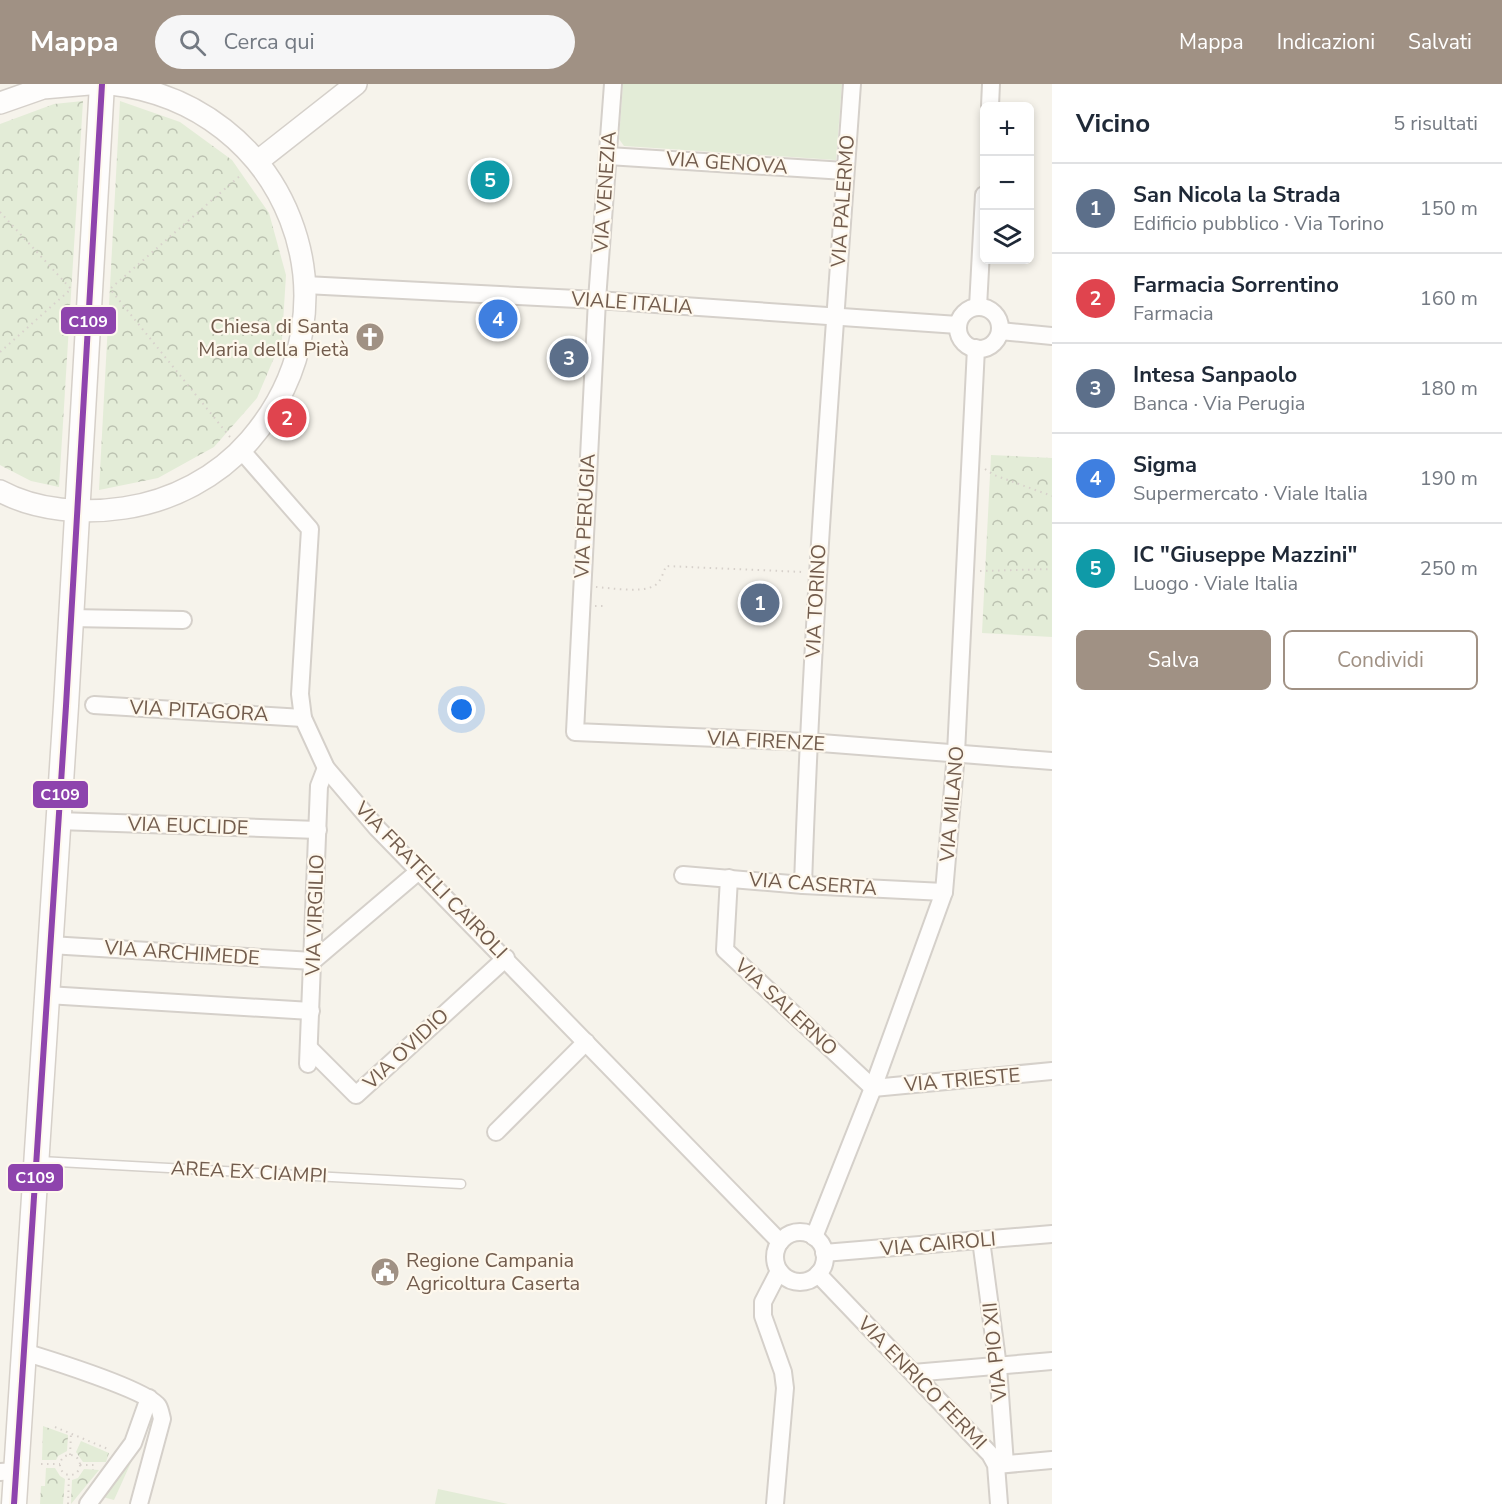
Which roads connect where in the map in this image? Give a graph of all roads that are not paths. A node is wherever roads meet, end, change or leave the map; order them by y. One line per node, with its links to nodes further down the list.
1 (89, 84): 8 (street)
2 (102, 84): 26 (main road)
3 (111, 84): 9 (street)
4 (356, 84): 13 (street)
5 (613, 84): 12 (street, VIA VENEZIA)
6 (852, 84): 14 (street, VIA PALERMO)
7 (991, 84): 10 (street)
8 (43, 86): 11 (street)
9 (169, 91): 13 (street)
10 (990, 102)
11 (0, 103)
12 (608, 156): 14 (street, VIA GENOVA); 17 (street, VIA VENEZIA)
13 (258, 160): 16 (street)
14 (845, 171): 19 (street, VIA PALERMO)
15 (983, 210): 18 (street)
16 (305, 285): 17 (street, VIALE ITALIA); 24 (street)
17 (597, 300): 19 (street, VIALE ITALIA); 31 (street, VIA PERUGIA)
18 (978, 307): 20 (street); 21 (street)
19 (835, 317): 20 (street, VIALE ITALIA); 32 (street, VIA TORINO)
20 (958, 325): 23 (street)
21 (999, 331): 22 (street); 23 (street)
22 (1052, 336)
23 (976, 348): 33 (street, VIA MILANO)
24 (241, 450): 26 (street); 30 (street, VIA FRATELLI CAIROLI)
25 (0, 491): 26 (street)
26 (76, 511): 27 (main road)
27 (70, 618): 28 (street); 36 (main road)
28 (183, 620)
29 (94, 705): 30 (street, VIA PITAGORA)
30 (303, 718): 35 (street, VIA FRATELLI CAIROLI)
31 (575, 732): 32 (street, VIA FIRENZE)
32 (808, 742): 33 (street, VIA FIRENZE); 41 (street, VIA TORINO)
33 (956, 753): 34 (street, VIA FIRENZE); 42 (street, VIA MILANO)
34 (1052, 761)
35 (326, 768): 37 (street, VIA VIRGILIO); 38 (street, VIA FRATELLI CAIROLI)
36 (58, 821): 37 (street, VIA EUCLIDE); 43 (main road)
37 (318, 831): 45 (street, VIA VIRGILIO)
38 (420, 870): 44 (street, VIA FRATELLI CAIROLI); 45 (street)
39 (683, 875): 40 (street, VIA CASERTA)
40 (729, 878): 41 (street, VIA CASERTA); 51 (street, VIA SALERNO)
41 (803, 885): 42 (street, VIA CASERTA)
42 (944, 892): 51 (street, VIA MILANO)
43 (50, 945): 45 (street, VIA ARCHIMEDE); 46 (main road)
44 (506, 958): 48 (street, VIA FRATELLI CAIROLI); 49 (street, VIA OVIDIO)
45 (313, 961): 47 (street, VIA VIRGILIO)
46 (47, 995): 47 (street); 53 (main road)
47 (311, 1011): 49 (street, VIA VIRGILIO)
48 (586, 1042): 52 (street); 58 (street, VIA FRATELLI CAIROLI)
49 (308, 1056)
50 (1052, 1071): 51 (street, VIA TRIESTE)
51 (873, 1088): 56 (street, VIA MILANO)
52 (495, 1132)
53 (36, 1161): 54 (lane, AREA EX CIAMPI); 62 (main road)
54 (462, 1184)
55 (1052, 1234): 57 (street, VIA CAIROLI)
56 (814, 1237): 58 (street); 59 (street)
57 (981, 1240): 59 (street, VIA CAIROLI); 64 (street, VIA PIO XII)
58 (780, 1242): 60 (street)
59 (824, 1253): 61 (street)
60 (779, 1271): 61 (street); 73 (street)
61 (818, 1274): 65 (street, VIA ENRICO FERMI)
62 (24, 1352): 66 (street); 69 (main road)
63 (1052, 1361): 64 (street)
64 (998, 1367): 65 (street); 68 (street, VIA PIO XII)
65 (913, 1374): 68 (street, VIA ENRICO FERMI)
66 (149, 1398): 71 (street); 72 (street)
67 (1052, 1460): 68 (street)
68 (1000, 1465): 74 (street, VIA ENRICO FERMI)
69 (8, 1471): 70 (main road)
70 (14, 1504)
71 (88, 1504)
72 (139, 1504)
73 (775, 1504)
74 (999, 1504)

